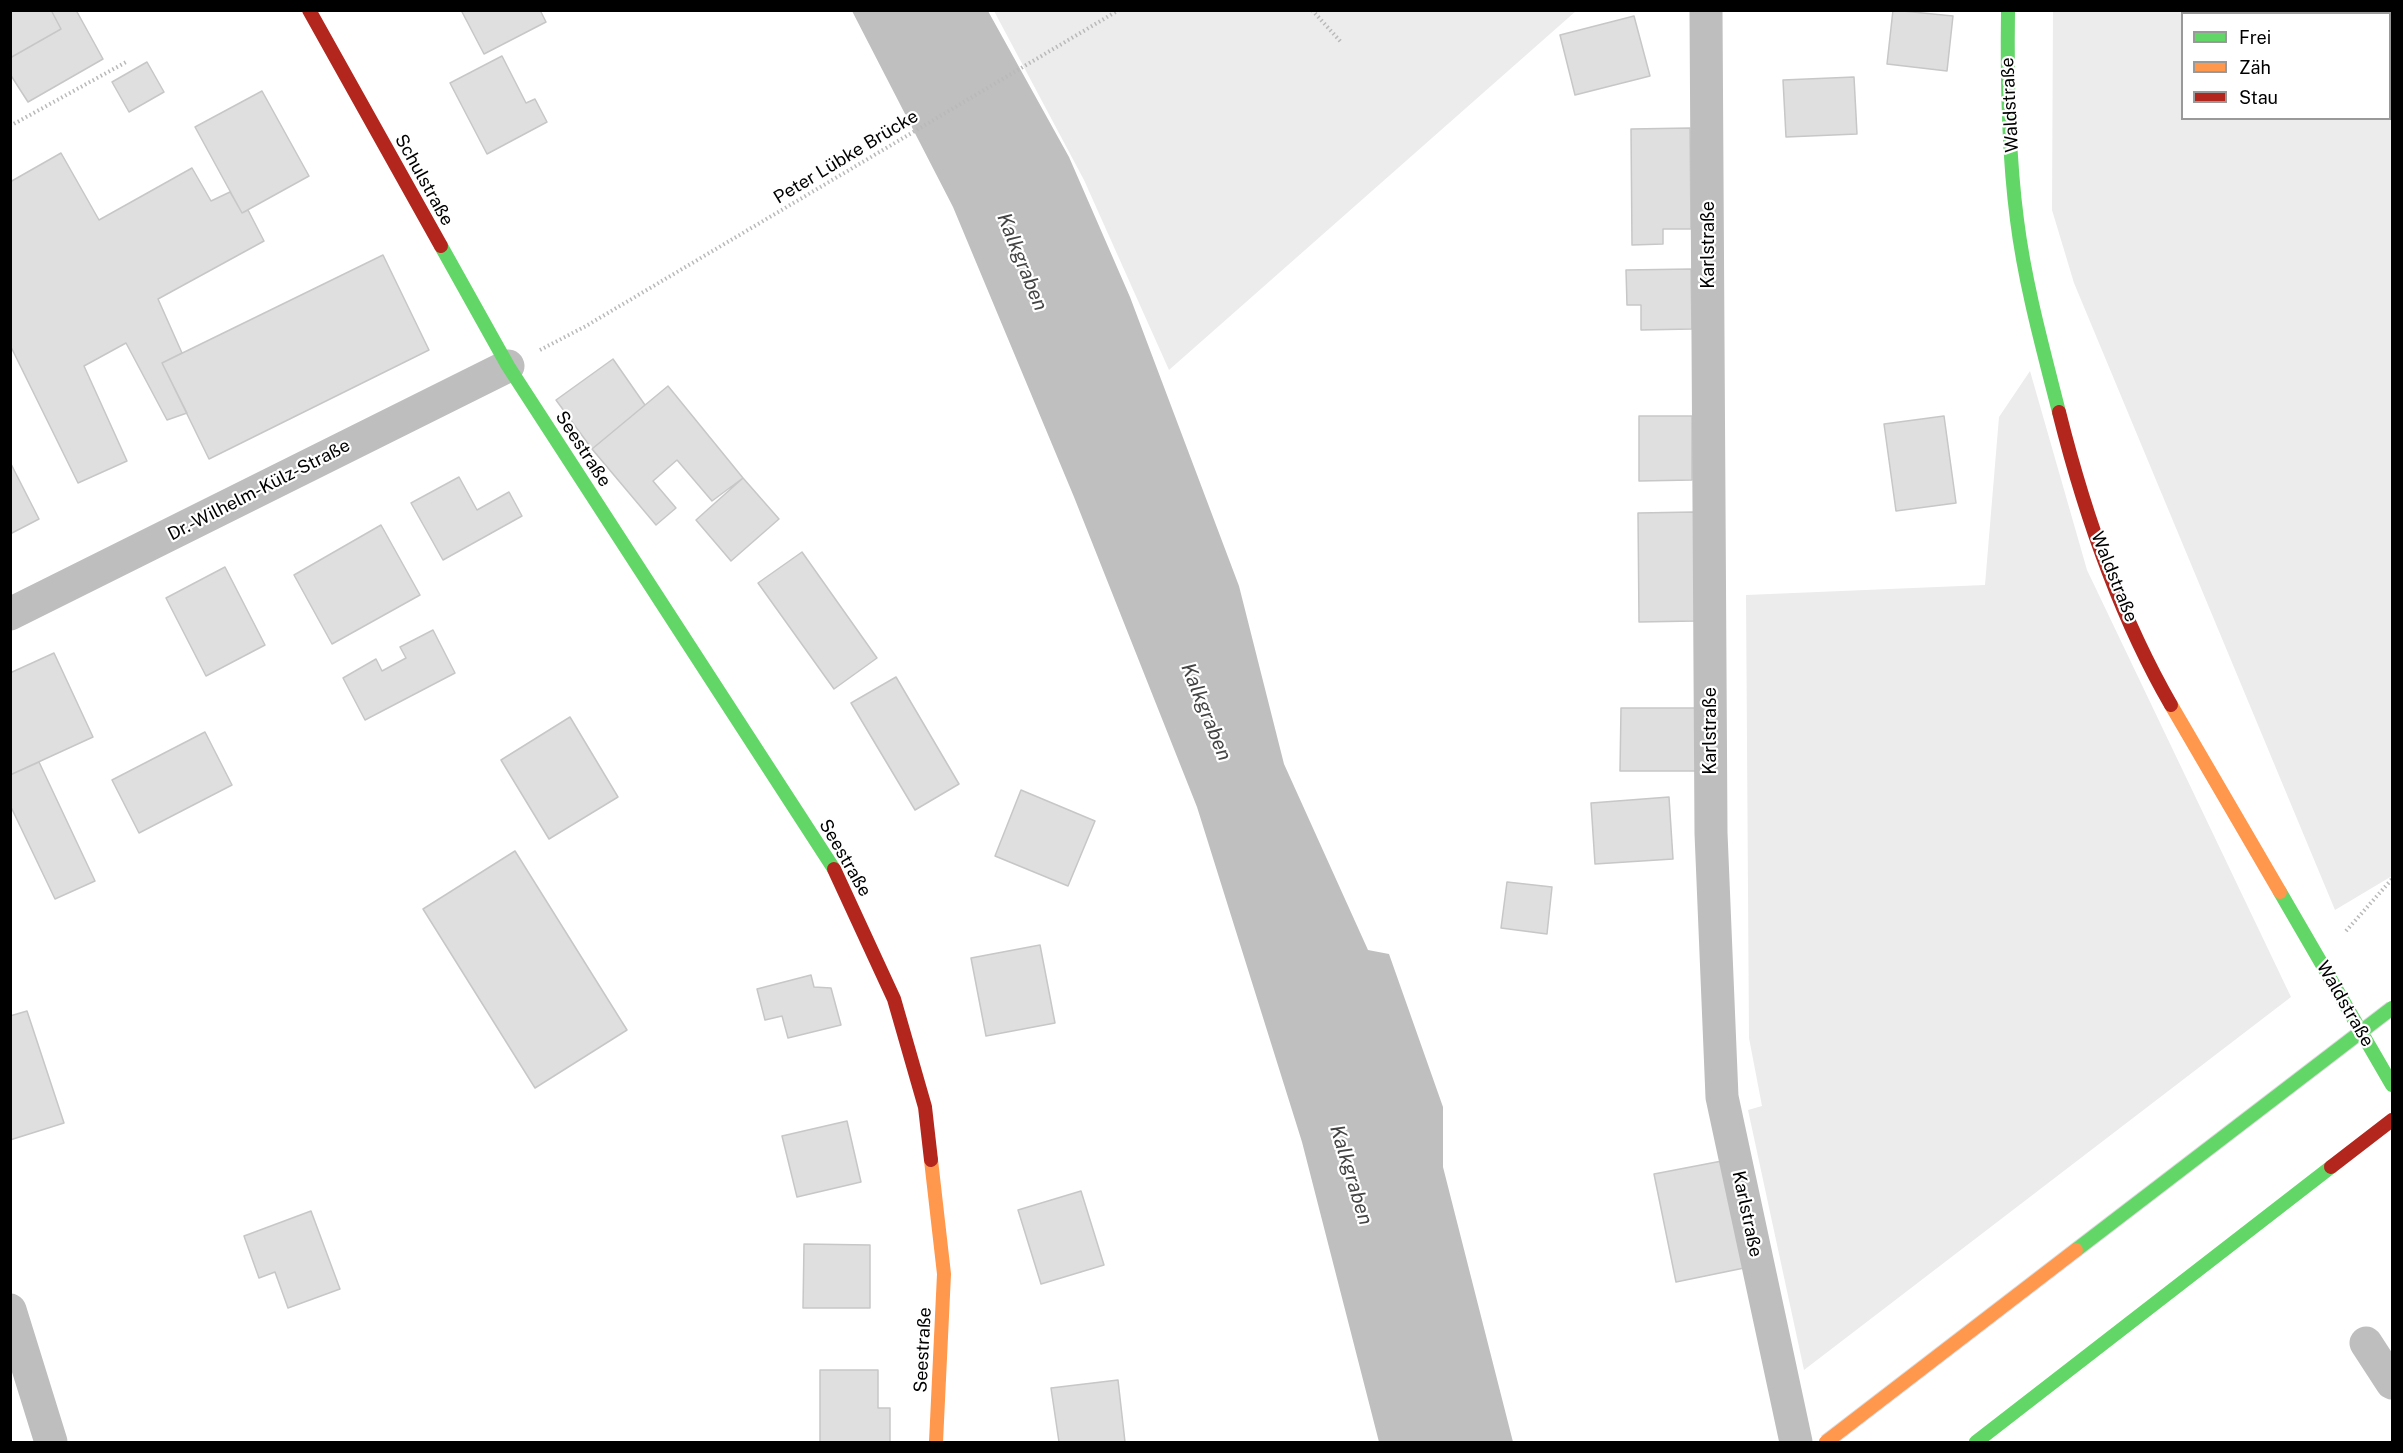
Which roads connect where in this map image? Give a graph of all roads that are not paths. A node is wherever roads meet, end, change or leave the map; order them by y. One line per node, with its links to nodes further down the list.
1 (309, 10): 4 (main road, Schulstraße)
2 (1706, 10): 14 (street, Karlstraße)
3 (2008, 10): 7 (main road, Waldstraße)
4 (508, 366): 5 (street, Dr.-Wilhelm-Külz-Straße); 13 (main road, Seestraße)
5 (10, 614)
6 (2392, 1008): 15 (main road, bridge)
7 (2392, 1085)
8 (2392, 1120): 16 (main road)
9 (10, 1310): 12 (street)
10 (2366, 1343): 11 (street)
11 (2392, 1383)
12 (51, 1443)
13 (936, 1443)
14 (1796, 1443)
15 (1826, 1443)
16 (1976, 1443)

